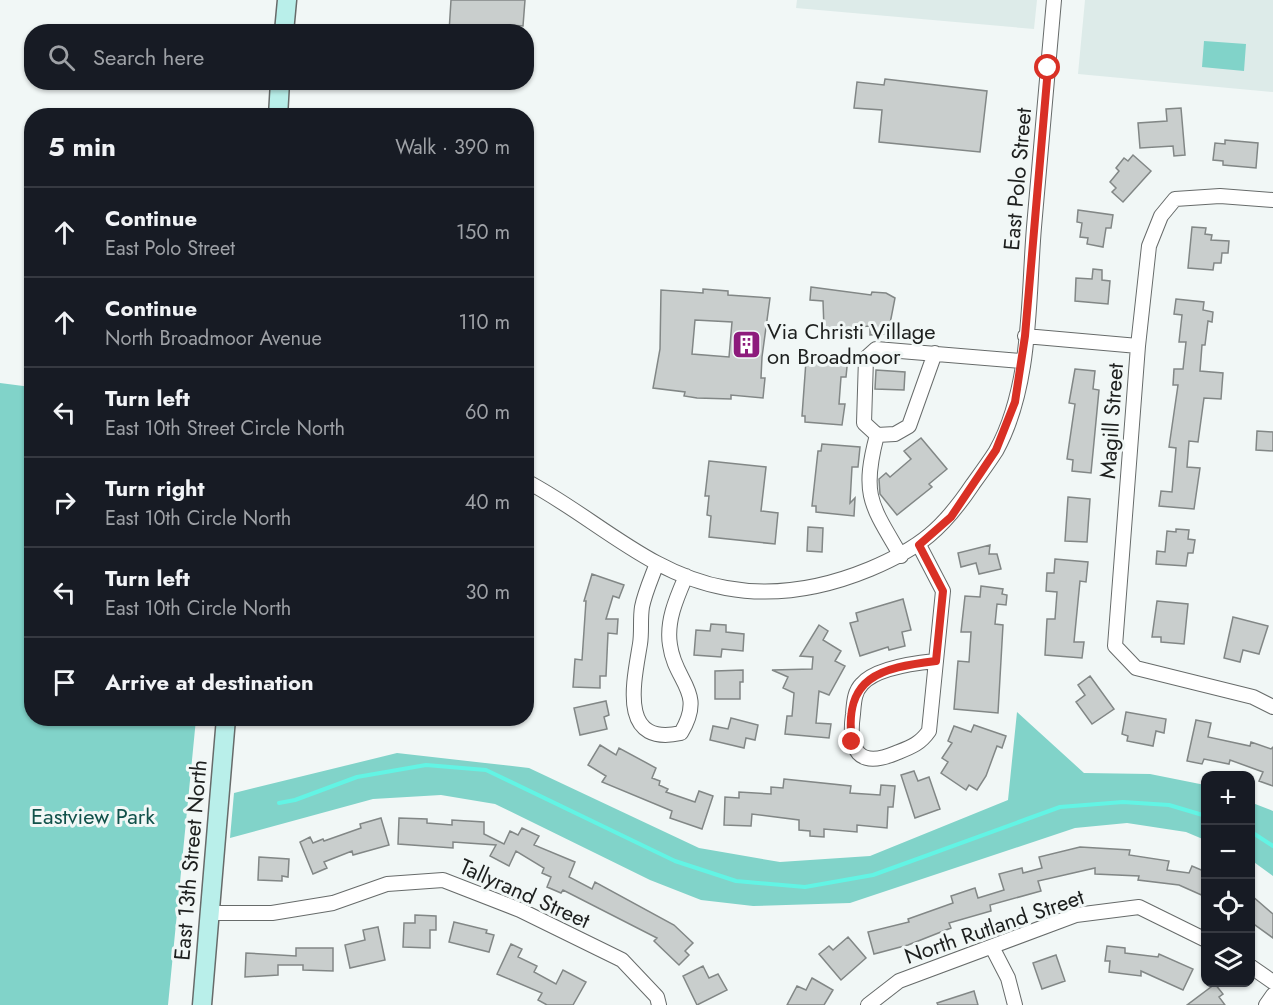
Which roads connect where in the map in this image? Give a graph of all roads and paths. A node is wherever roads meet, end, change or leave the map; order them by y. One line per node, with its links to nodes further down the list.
1 (287, 0): 3 (main road)
2 (1054, 0): 7 (street, East Polo Street)
3 (285, 24)
4 (280, 90): 5 (main road)
5 (278, 108)
6 (1273, 200): 8 (street, Magill Street)
7 (1025, 336): 8 (street); 10 (street, East Polo Street)
8 (1138, 346): 18 (street, Magill Street)
9 (935, 353): 10 (street); 11 (street); 11 (street)
10 (1022, 360): 13 (street, East Polo Street)
11 (877, 435): 14 (street)
12 (534, 485): 15 (street, East Polo Street)
13 (919, 545): 14 (street, East Polo Street); 17 (street)
14 (901, 556): 16 (street, East Polo Street)
15 (657, 563): 16 (street, East Polo Street); 16 (street)
16 (686, 576)
17 (936, 661): 17 (street)
18 (1273, 707)
19 (225, 726): 20 (main road, East 13th Street North)
20 (209, 913): 26 (main road, East 13th Street North); 27 (street, Tallyrand Street)
21 (1201, 938): 22 (street, North Rutland Street)
22 (992, 947): 28 (street, North Rutland Street); 29 (street)
23 (1255, 969): 24 (street)
24 (1273, 982)
25 (1273, 995): 30 (street)
26 (202, 1005)
27 (659, 1005)
28 (868, 1005)
29 (1015, 1005)
30 (1266, 1005)

